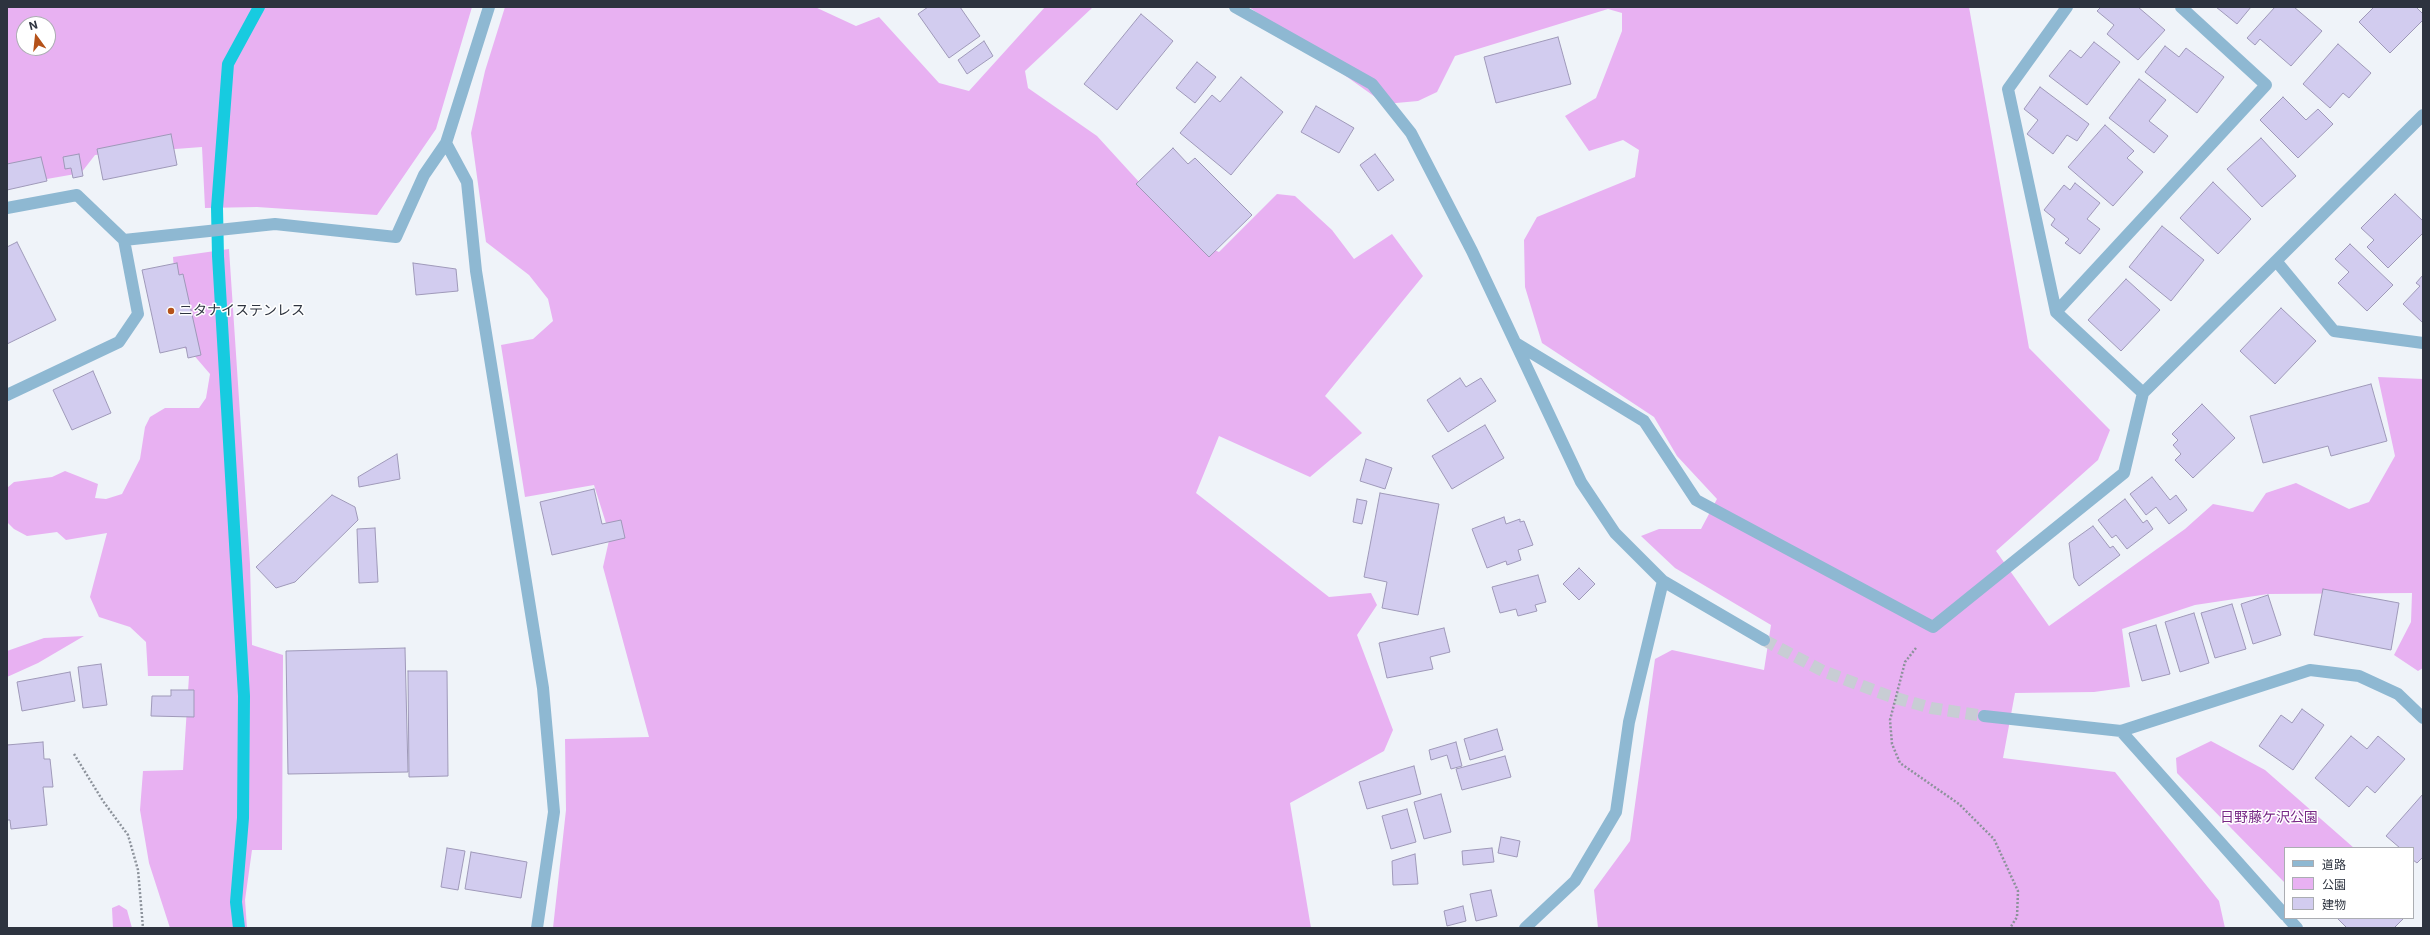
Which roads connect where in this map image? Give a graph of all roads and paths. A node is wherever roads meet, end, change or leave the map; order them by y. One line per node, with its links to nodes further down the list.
1 (489, 7): 6 (street)
2 (1235, 7): 11 (street)
3 (2067, 7): 10 (street)
4 (2181, 7): 10 (street)
5 (2423, 115): 9 (street)
6 (446, 143): 8 (street); 25 (street)
7 (7, 208): 8 (street)
8 (124, 240): 14 (street)
9 (2277, 262): 12 (street); 13 (street)
10 (2056, 312): 13 (street)
11 (1517, 344): 15 (street); 16 (street)
12 (2423, 344)
13 (2143, 393): 16 (street)
14 (7, 394)
15 (1663, 581): 17 (street); 26 (street)
16 (1933, 626): 27 (path)
17 (1764, 640)
18 (1984, 716): 20 (street)
19 (2423, 718): 20 (street)
20 (2121, 731): 22 (street)
21 (74, 754): 24 (path)
22 (2284, 914)
23 (2289, 919): 28 (street)
24 (143, 928)
25 (537, 928)
26 (1525, 928)
27 (2010, 928)
28 (2296, 928)

